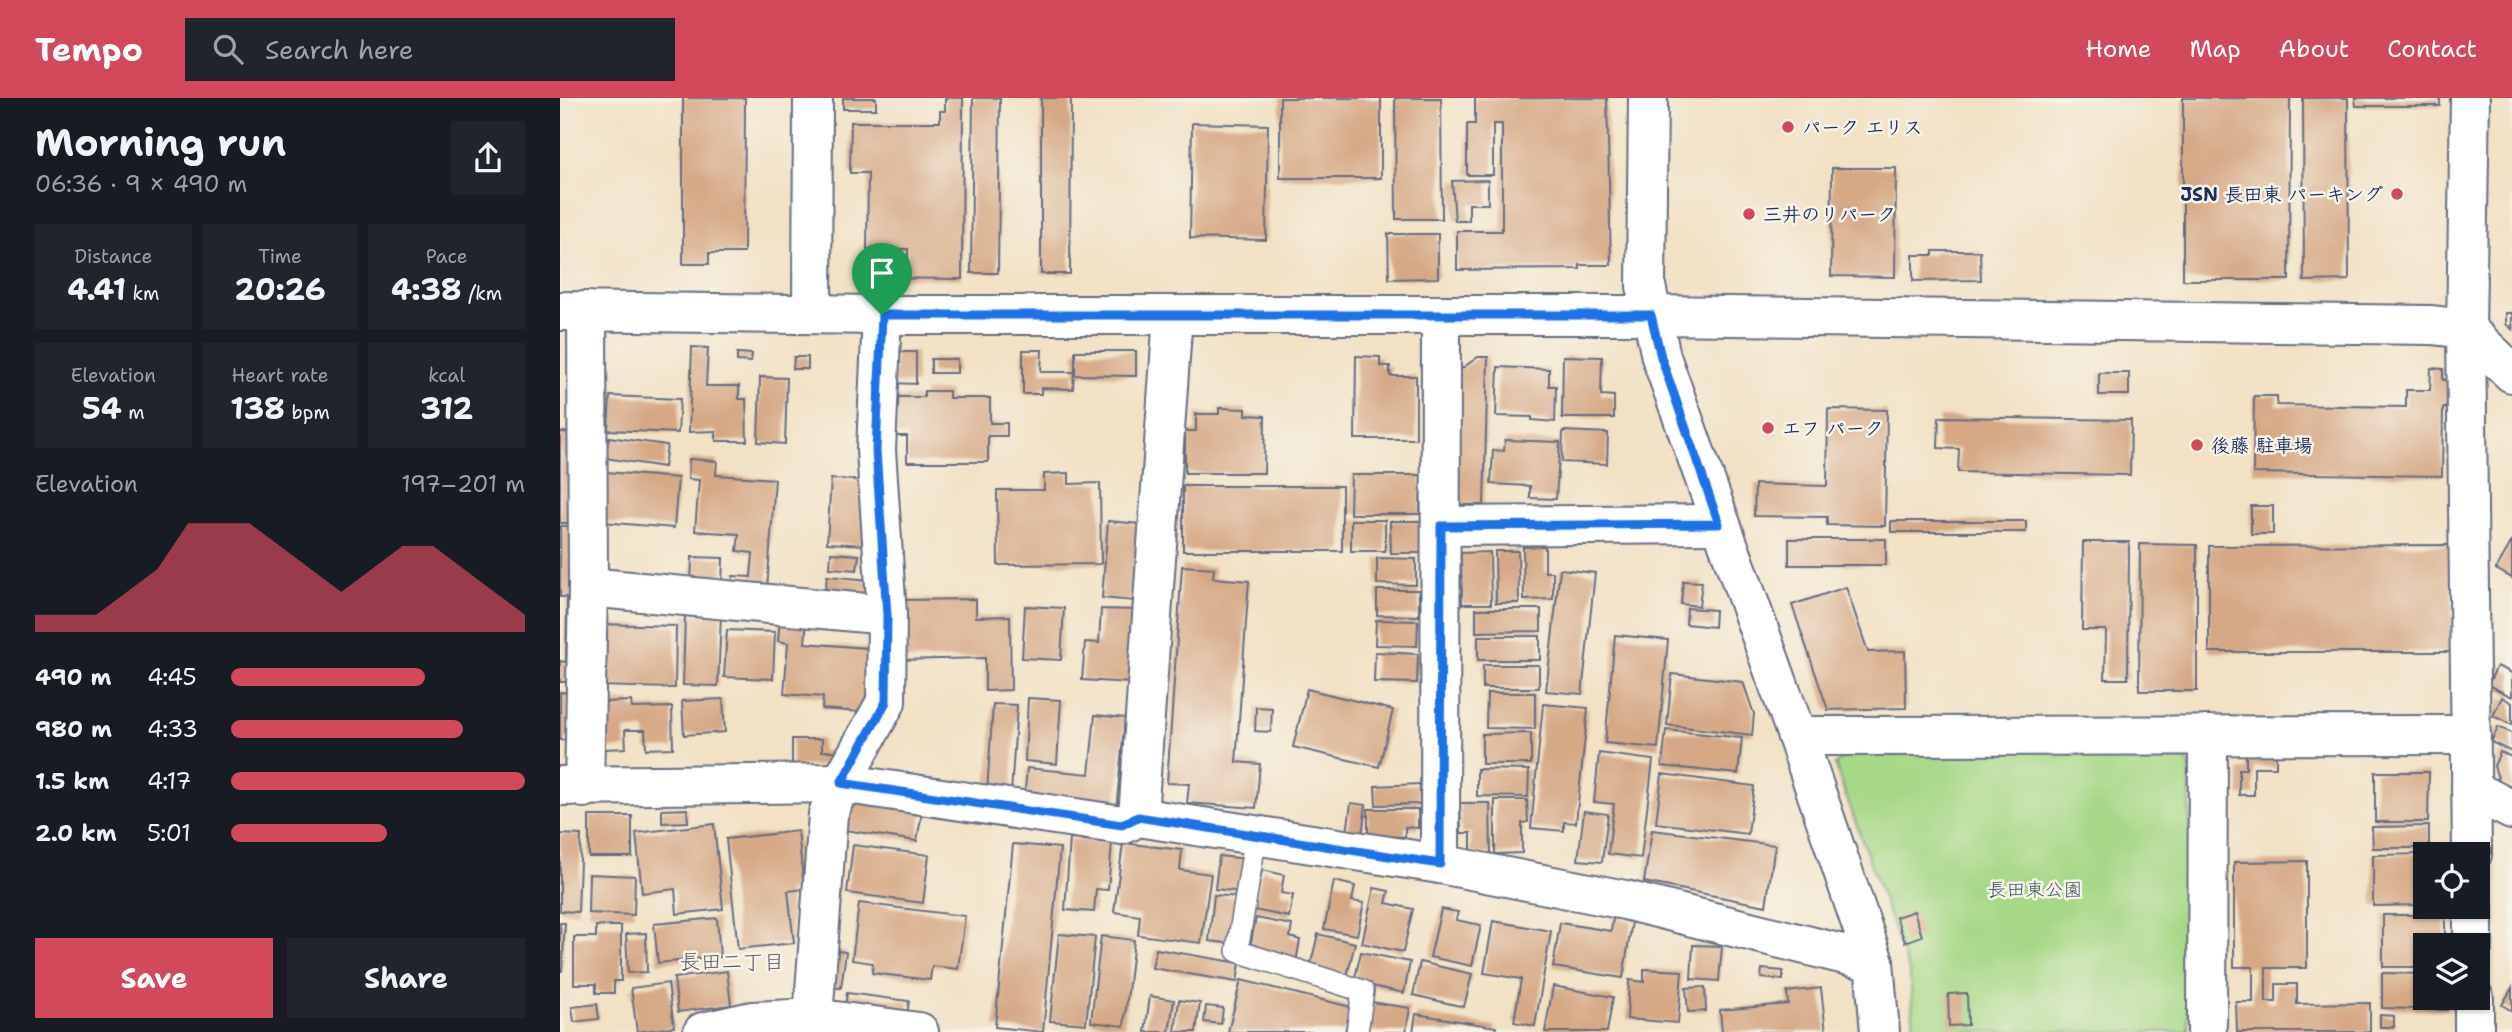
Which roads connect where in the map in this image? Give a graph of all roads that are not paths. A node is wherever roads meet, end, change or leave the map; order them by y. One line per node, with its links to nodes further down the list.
1 (813, 98): 5 (street)
2 (1648, 98): 9 (street)
3 (2470, 98): 10 (street)
4 (574, 311): 5 (street); 14 (street)
5 (812, 313): 7 (street)
6 (1173, 314): 7 (street); 8 (street); 23 (street)
7 (882, 315): 15 (street)
8 (1441, 315): 9 (street); 13 (street)
9 (1651, 315): 10 (street); 12 (street)
10 (2466, 329): 11 (street); 17 (street)
11 (2512, 373)
12 (1719, 524): 13 (street); 18 (street)
13 (1441, 526): 26 (street)
14 (588, 587): 15 (street); 20 (street)
15 (887, 615): 19 (street)
16 (2208, 735): 17 (street); 18 (street); 34 (street)
17 (2471, 735): 21 (street)
18 (1797, 736): 27 (street)
19 (841, 783): 20 (street); 23 (street); 29 (street)
20 (572, 787)
21 (2471, 789): 22 (street); 25 (street)
22 (2512, 810)
23 (1138, 817): 24 (street)
24 (1256, 835): 26 (street); 32 (lane)
25 (2472, 842)
26 (1440, 864): 27 (street)
27 (1874, 962): 33 (street)
28 (2474, 1010): 35 (street)
29 (813, 1018): 30 (street); 31 (street)
30 (703, 1032)
31 (914, 1032)
32 (1357, 1032)
33 (1880, 1032)
34 (2207, 1032)
35 (2474, 1032)

